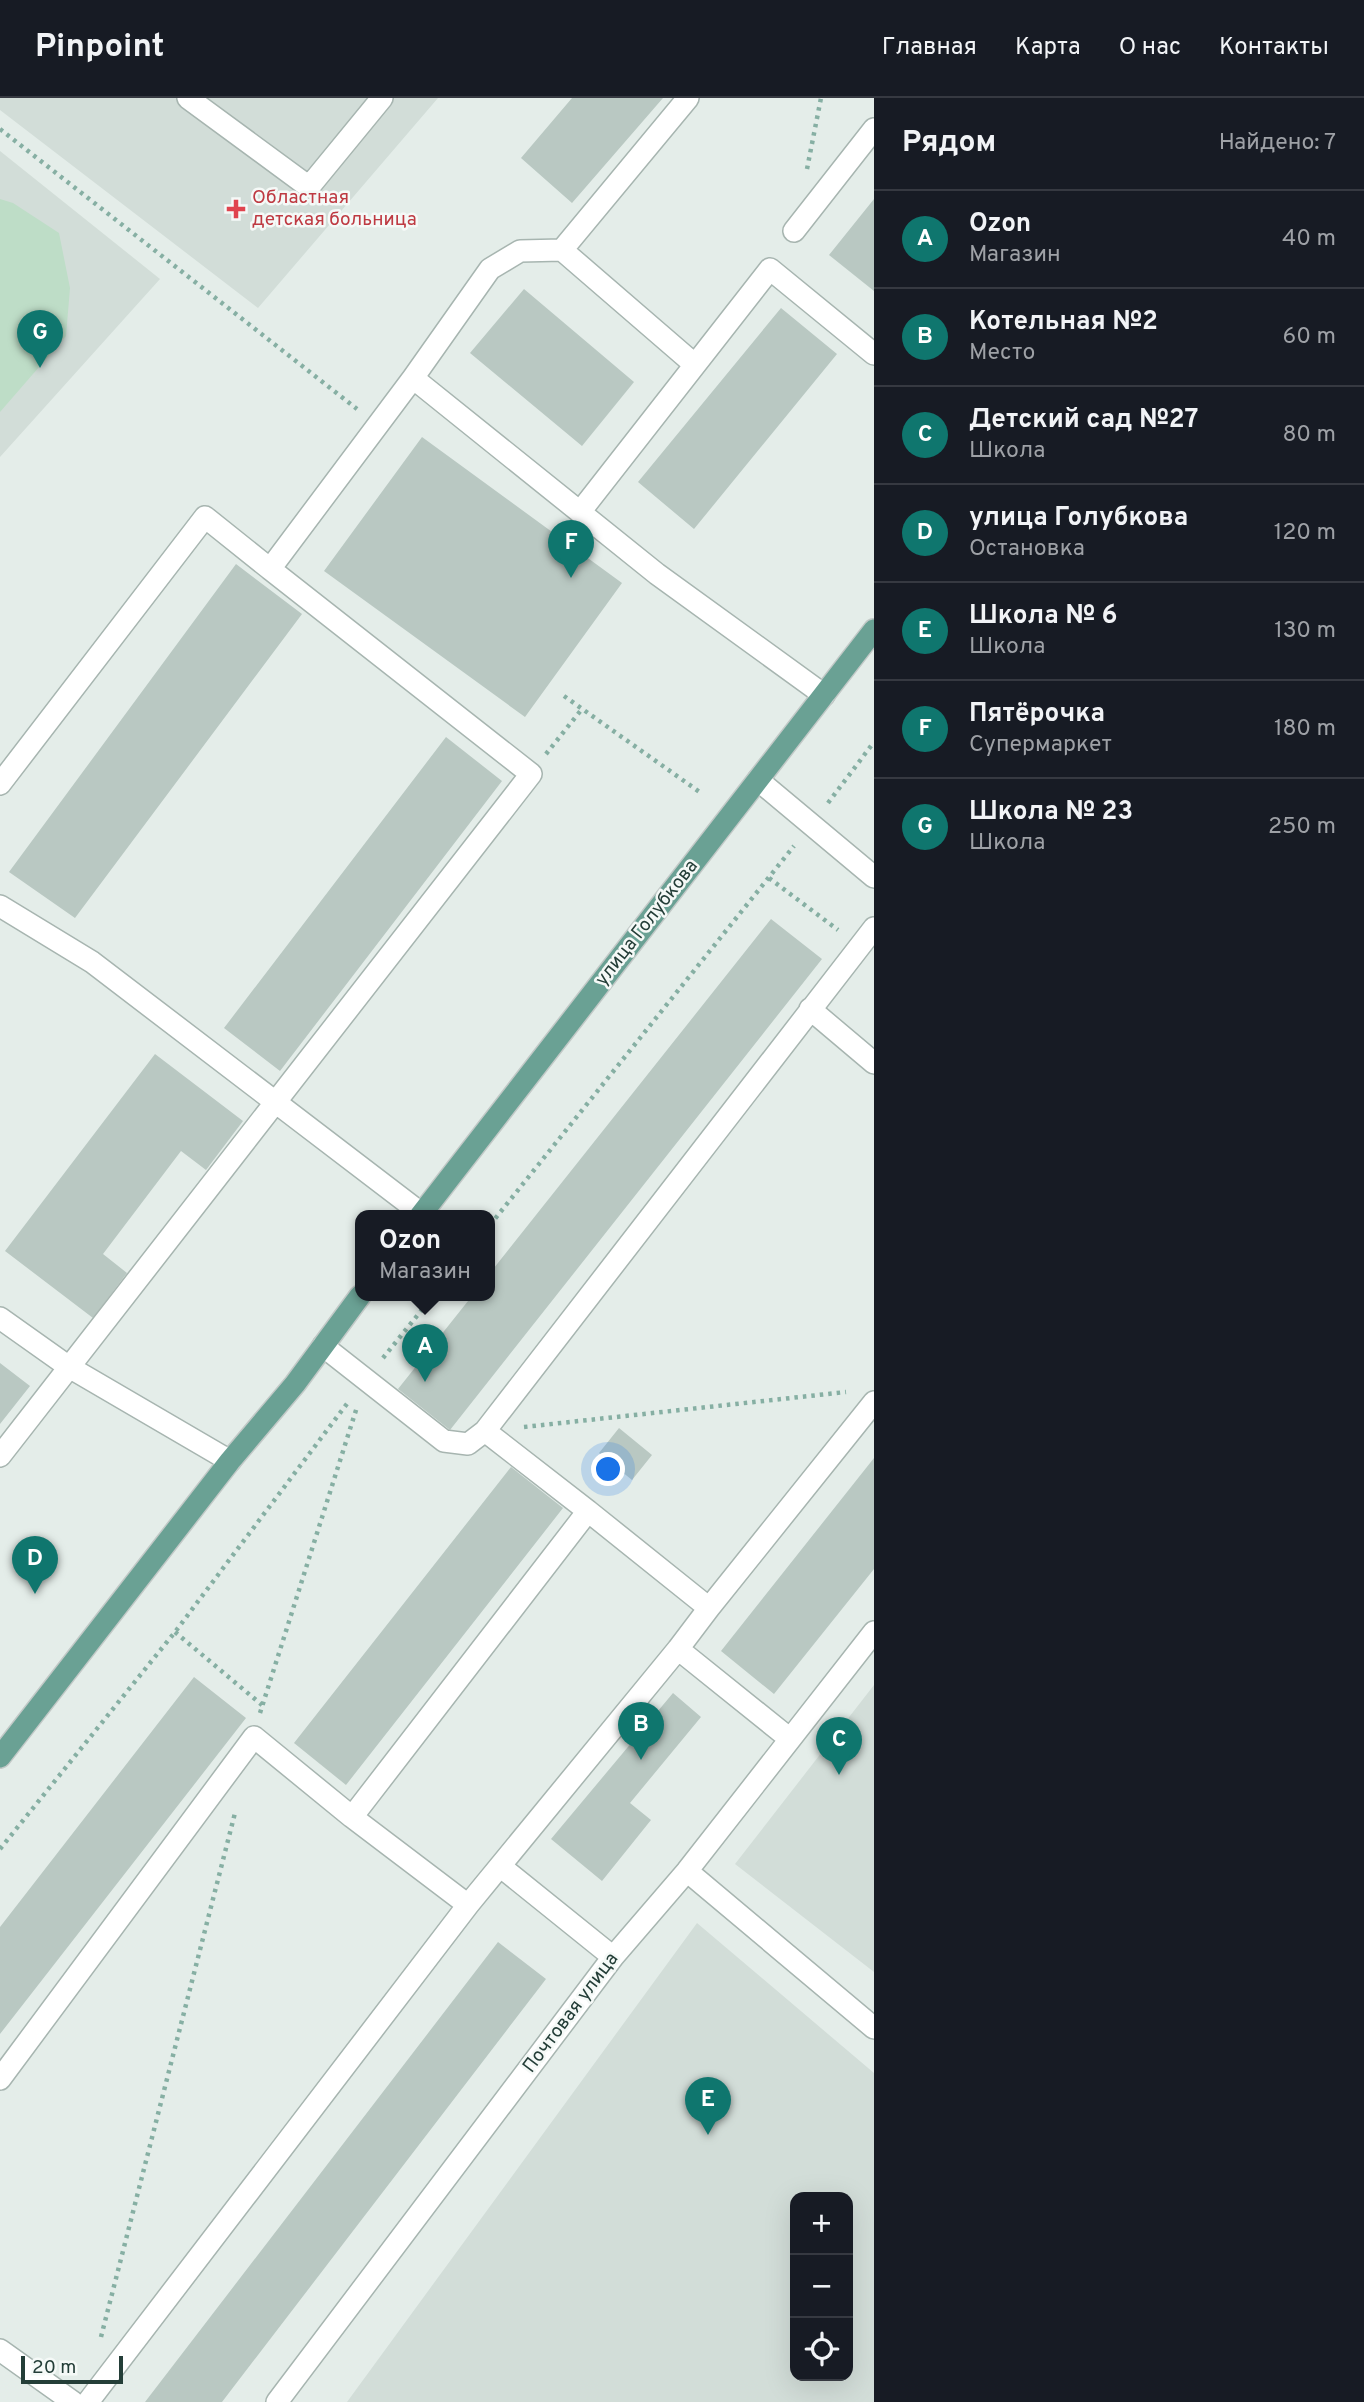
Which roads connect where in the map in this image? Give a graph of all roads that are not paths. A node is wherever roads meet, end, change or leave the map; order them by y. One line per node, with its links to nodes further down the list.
1 (188, 98): 2 (street)
2 (382, 98)
3 (688, 98): 6 (street)
4 (874, 129): 5 (street)
5 (794, 231)
6 (562, 250): 8 (street); 9 (street)
7 (874, 354): 8 (street)
8 (694, 364): 10 (street)
9 (413, 378): 10 (street); 11 (street)
10 (580, 512): 13 (street)
11 (270, 569): 15 (street); 21 (street)
12 (874, 630): 13 (main road, улица Голубкова)
13 (824, 695): 14 (main road, улица Голубкова)
14 (758, 780): 16 (street); 23 (main road, улица Голубкова)
15 (0, 783)
16 (874, 877)
17 (0, 906): 21 (street)
18 (874, 928): 19 (street)
19 (810, 1009): 20 (street); 29 (street)
20 (874, 1063)
21 (275, 1102): 22 (street); 27 (street)
22 (415, 1210)
23 (425, 1210)
24 (356, 1301): 26 (main road)
25 (0, 1318): 27 (street)
26 (323, 1346): 29 (street); 31 (main road)
27 (69, 1367): 30 (street); 31 (street)
28 (874, 1402): 33 (street)
29 (485, 1431): 32 (street)
30 (0, 1456)
31 (230, 1461): 37 (main road)
32 (588, 1511): 33 (street); 38 (street)
33 (709, 1608): 35 (street)
34 (874, 1632): 36 (street, Почтовая улица)
35 (678, 1649): 36 (street); 39 (street)
36 (790, 1739): 40 (street, Почтовая улица)
37 (0, 1757)
38 (352, 1816): 41 (street); 44 (street)
39 (500, 1866): 41 (street); 42 (street)
40 (687, 1871): 42 (street, Почтовая улица); 43 (street)
41 (468, 1905): 47 (street)
42 (613, 1956): 48 (street, Почтовая улица)
43 (874, 2028)
44 (0, 2079)
45 (0, 2350): 46 (street)
46 (73, 2402)
47 (88, 2402)
48 (277, 2402)

